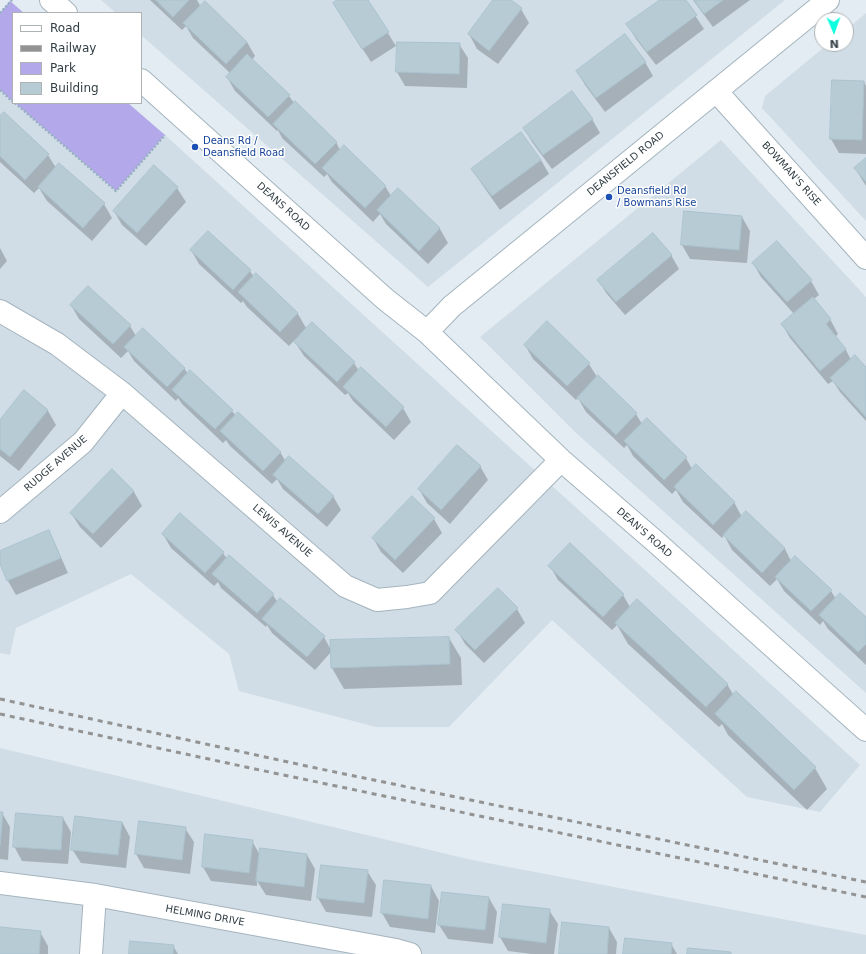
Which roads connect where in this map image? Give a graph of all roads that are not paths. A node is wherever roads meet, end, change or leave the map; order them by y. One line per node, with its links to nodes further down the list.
1 (51, 0): 3 (street)
2 (828, 0): 5 (street, DEANSFIELD ROAD)
3 (65, 12)
4 (142, 81): 8 (street, DEANS ROAD)
5 (716, 91): 6 (street, BOWMAN'S RISE); 8 (street, DEANSFIELD ROAD)
6 (866, 258)
7 (0, 311): 9 (street, LEWIS AVENUE)
8 (427, 332): 10 (street, DEAN'S ROAD)
9 (122, 393): 10 (street, LEWIS AVENUE); 11 (street, RUDGE AVENUE)
10 (561, 460): 12 (street, DEAN'S ROAD)
11 (0, 512)
12 (866, 730)
13 (0, 883): 14 (street, HELMING DRIVE)
14 (95, 895): 15 (street); 16 (street, HELMING DRIVE)
15 (92, 954)
16 (410, 954)

